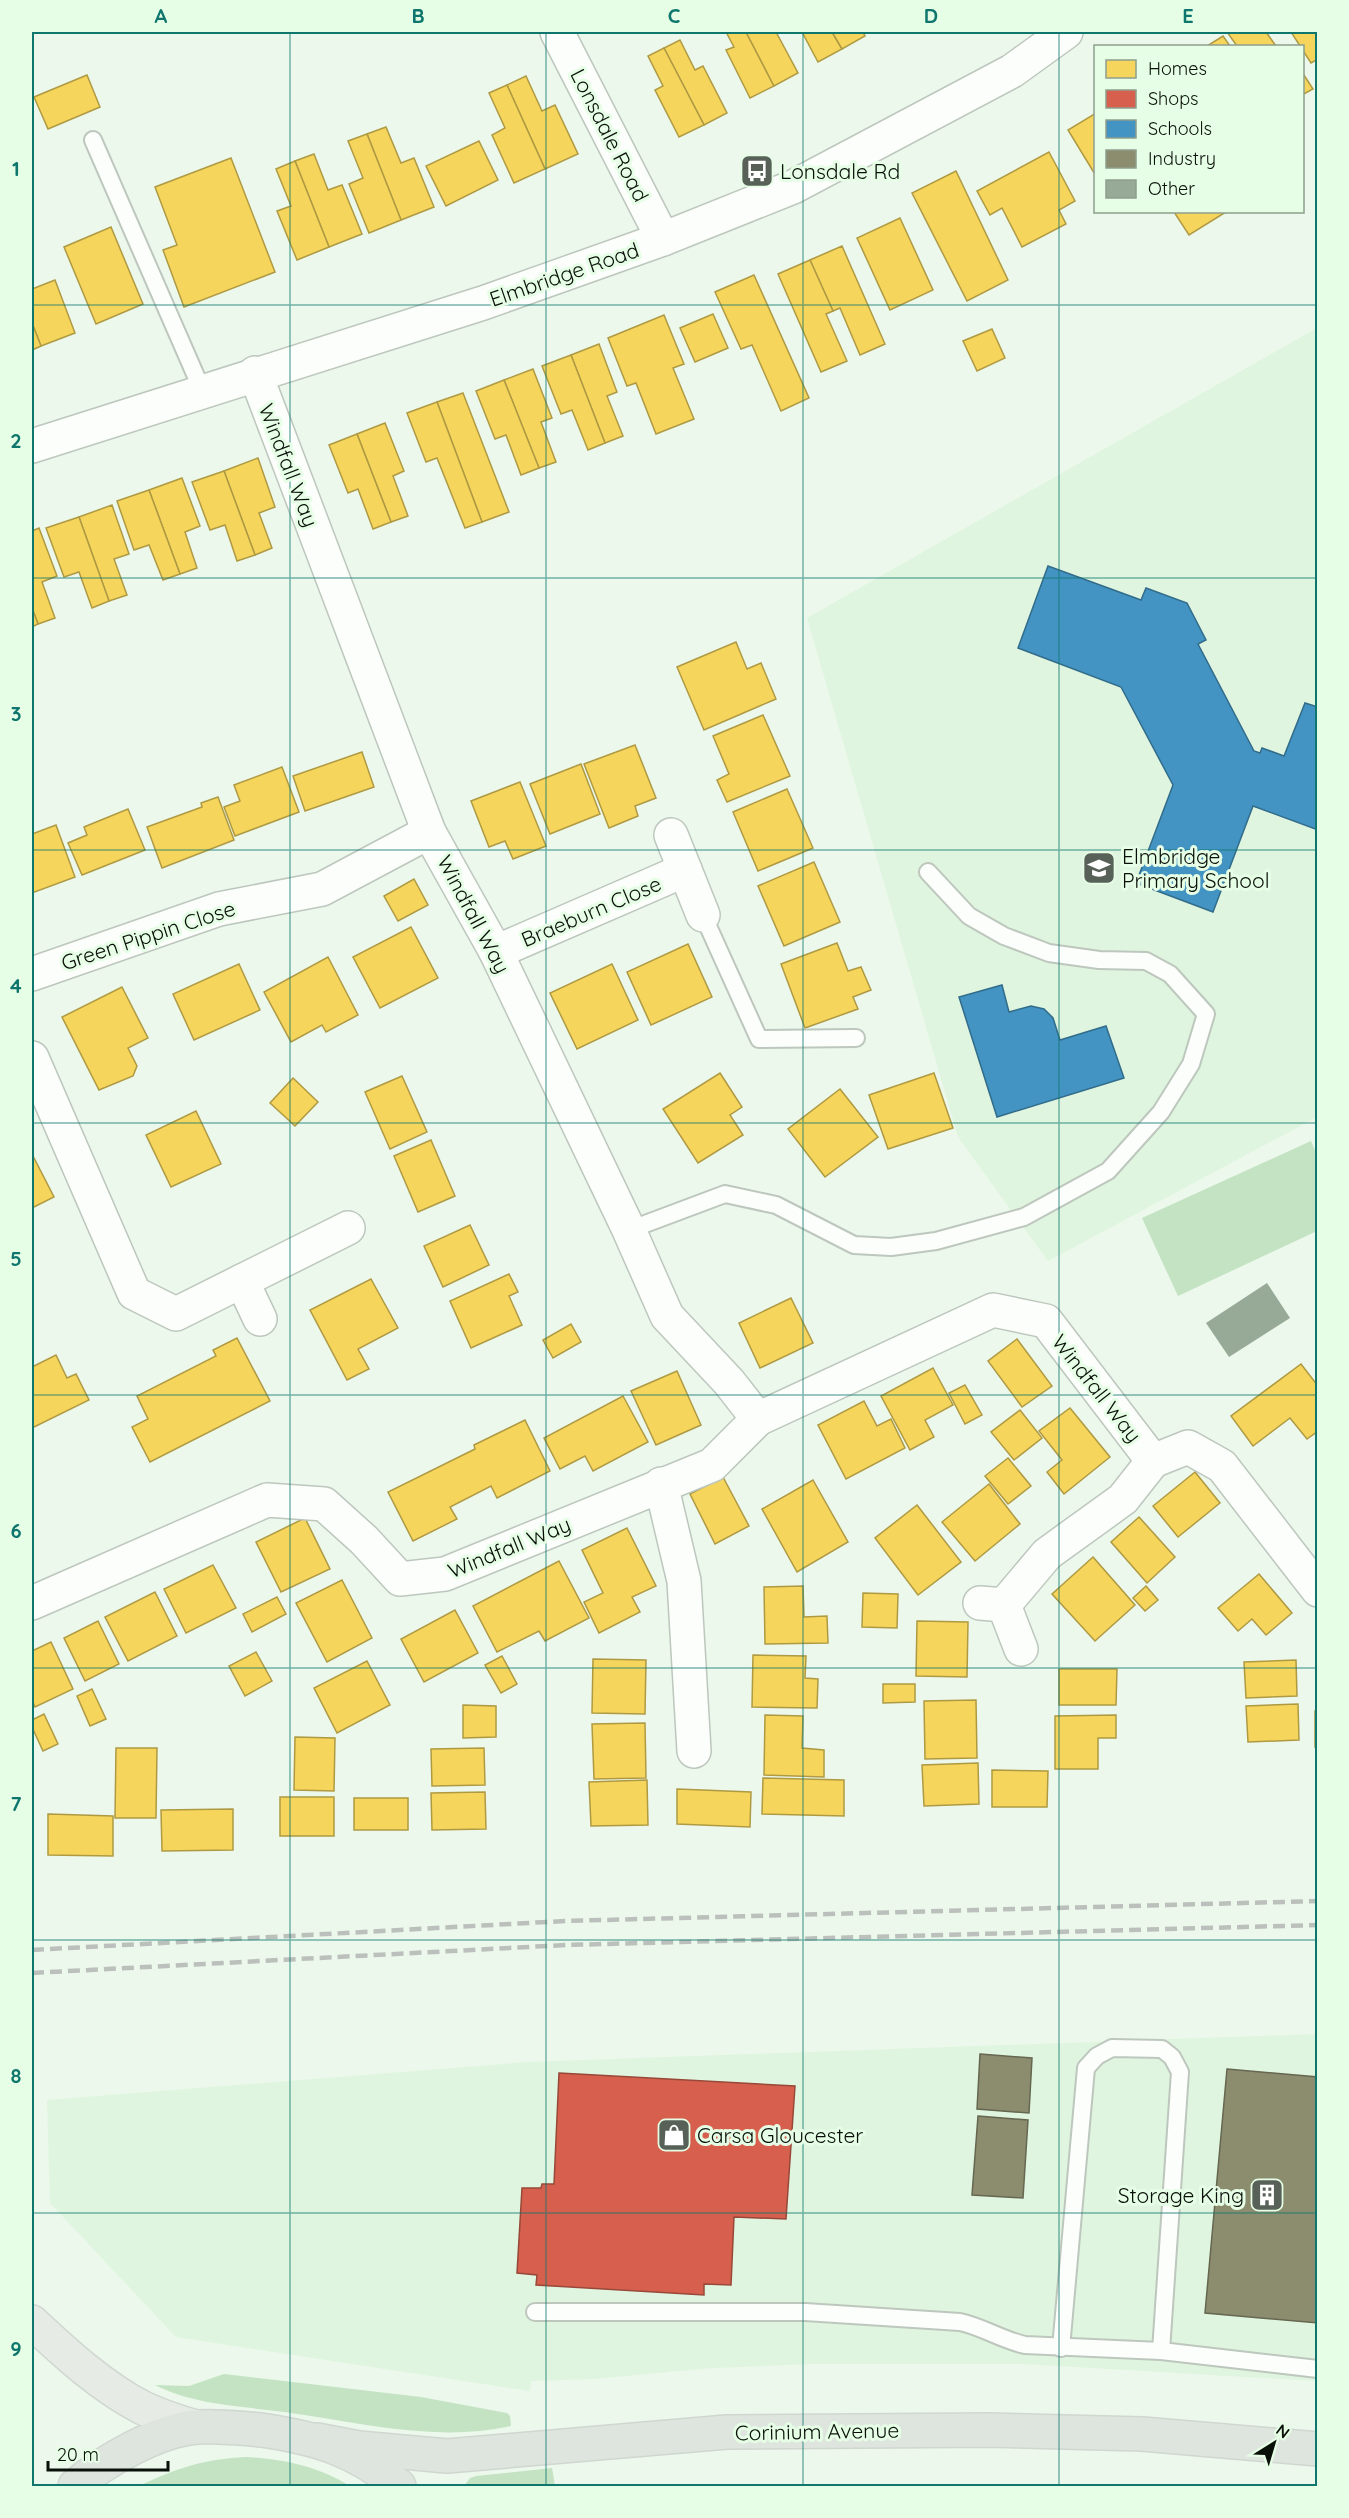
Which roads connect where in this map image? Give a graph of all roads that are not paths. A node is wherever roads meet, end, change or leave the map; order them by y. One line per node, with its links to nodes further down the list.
1 (557, 32): 4 (street, Lonsdale Road)
2 (1066, 32): 4 (street, Elmbridge Road)
3 (93, 140): 6 (lane)
4 (663, 239): 5 (street, Elmbridge Road)
5 (255, 373): 6 (street, Elmbridge Road); 8 (street, Windfall Way)
6 (202, 390): 7 (street, Elmbridge Road)
7 (32, 446)
8 (429, 832): 13 (street, Windfall Way); 14 (street, Green Pippin Close)
9 (671, 835): 10 (street, Braeburn Close)
10 (685, 870): 12 (street, Braeburn Close); 13 (street, Braeburn Close)
11 (928, 872): 18 (lane)
12 (703, 915): 15 (lane)
13 (496, 952): 18 (street, Windfall Way)
14 (32, 974)
15 (856, 1038)
16 (32, 1059): 19 (street)
17 (348, 1228): 19 (street)
18 (629, 1230): 21 (street, Windfall Way)
19 (242, 1281): 20 (street)
20 (260, 1319)
21 (758, 1419): 22 (street, Windfall Way); 23 (street, Windfall Way)
22 (1153, 1461): 24 (street, Windfall Way); 26 (street)
23 (661, 1484): 25 (street, Windfall Way); 27 (street)
24 (1317, 1590)
25 (32, 1603)
26 (1021, 1649)
27 (693, 1750)
28 (535, 2312): 30 (lane)
29 (32, 2322): 33 (main road)
30 (1061, 2348): 31 (lane); 31 (lane)
31 (1161, 2351): 32 (lane)
32 (1317, 2370)
33 (196, 2427): 34 (highway); 36 (highway)
34 (317, 2440): 35 (highway, Corinium Avenue); 37 (highway)
35 (1317, 2449)
36 (75, 2487)
37 (399, 2487)

